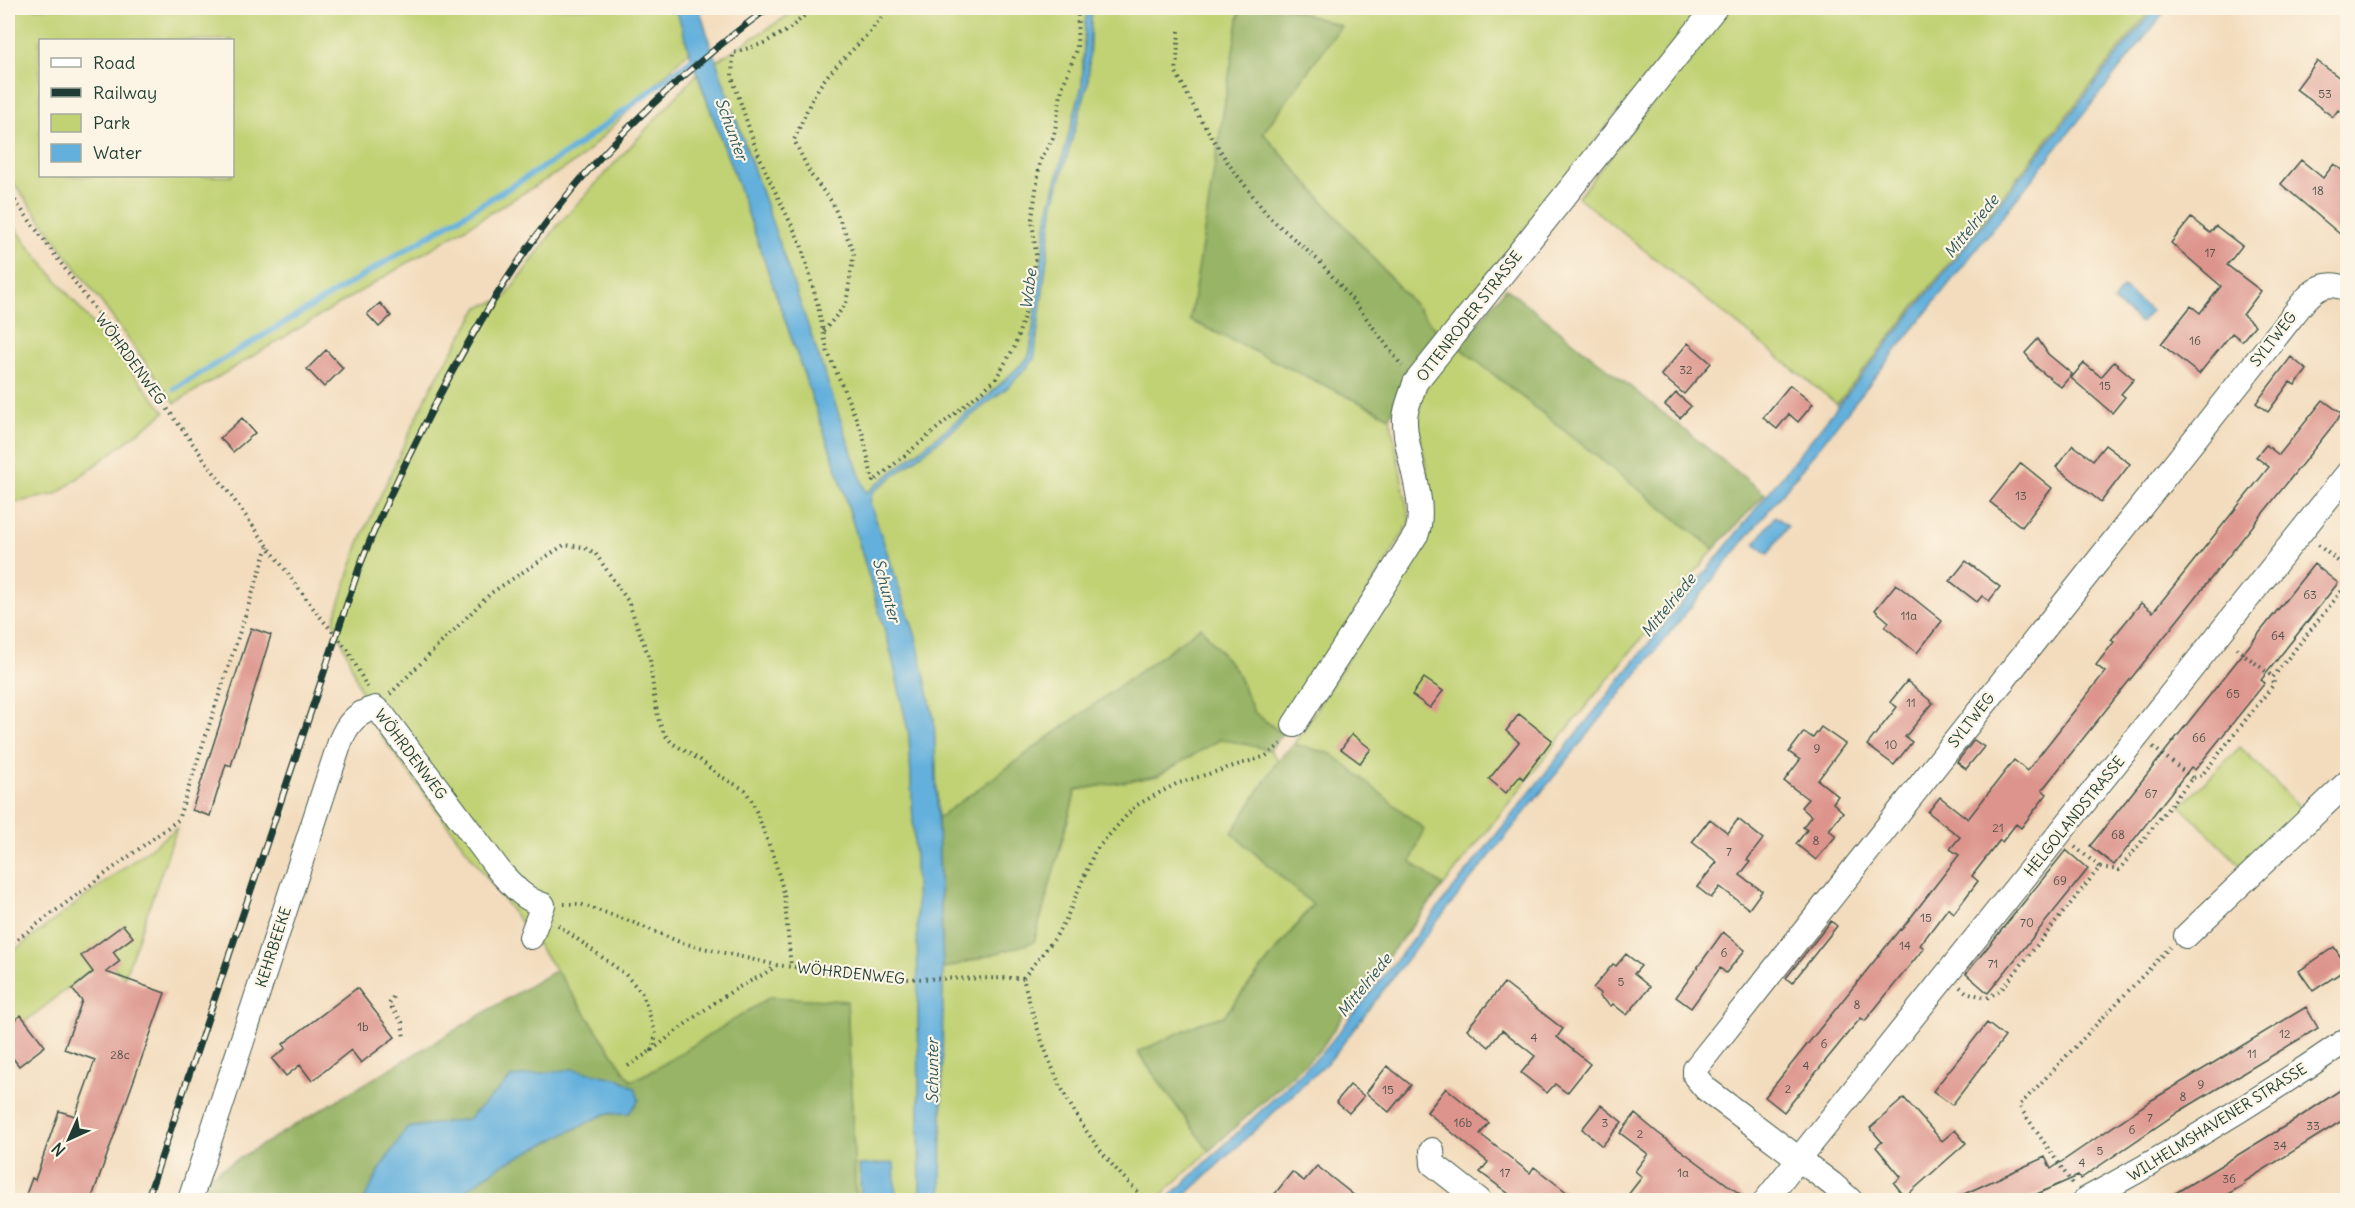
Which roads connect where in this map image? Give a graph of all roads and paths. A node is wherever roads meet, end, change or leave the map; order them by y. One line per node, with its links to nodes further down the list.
1 (813, 8): 8 (path)
2 (888, 8): 8 (path)
3 (1078, 8): 8 (path)
4 (1715, 8): 9 (street, OTTENRODER STRASSE)
5 (1179, 31): 9 (path)
6 (8, 190): 12 (path, WÖHRDENWEG)
7 (2348, 289): 40 (street, SYLTWEG)
8 (823, 332)
9 (1415, 383): 18 (street, OTTENRODER STRASSE)
10 (2348, 473): 11 (street, HELGOLANDSTRASSE)
11 (2301, 531): 13 (path); 15 (street, HELGOLANDSTRASSE)
12 (268, 545): 17 (path, WÖHRDENWEG); 27 (path)
13 (2348, 569)
14 (2348, 583): 16 (path)
15 (2219, 634): 16 (path); 19 (street, HELGOLANDSTRASSE)
16 (2273, 677): 20 (path)
17 (375, 708): 24 (street, WÖHRDENWEG); 29 (path); 42 (street, KEHRBEEKE)
18 (1294, 725): 31 (path)
19 (2139, 735): 20 (path); 22 (street, HELGOLANDSTRASSE)
20 (2192, 778): 23 (path)
21 (2348, 782): 25 (street)
22 (2060, 834): 23 (path); 30 (street, HELGOLANDSTRASSE)
23 (2100, 867): 30 (path)
24 (543, 905): 26 (street); 28 (path, WÖHRDENWEG); 37 (path)
25 (2186, 936): 41 (path)
26 (531, 937)
27 (8, 946)
28 (776, 965): 29 (path, WÖHRDENWEG); 37 (path)
29 (791, 966): 31 (path, WÖHRDENWEG)
30 (1947, 975): 40 (street, HELGOLANDSTRASSE)
31 (1023, 978): 43 (path)
32 (393, 997): 34 (path)
33 (381, 1002): 34 (path)
34 (389, 1004): 35 (path)
35 (404, 1038)
36 (2348, 1039): 41 (street, WILHELMSHAVENER STRASSE)
37 (652, 1050): 38 (path)
38 (628, 1066)
39 (1432, 1150): 44 (street)
40 (1799, 1159): 45 (street, HELGOLANDSTRASSE); 46 (street)
41 (2081, 1196)
42 (190, 1200)
43 (1145, 1200)
44 (1479, 1200)
45 (1766, 1200)
46 (1850, 1200)

